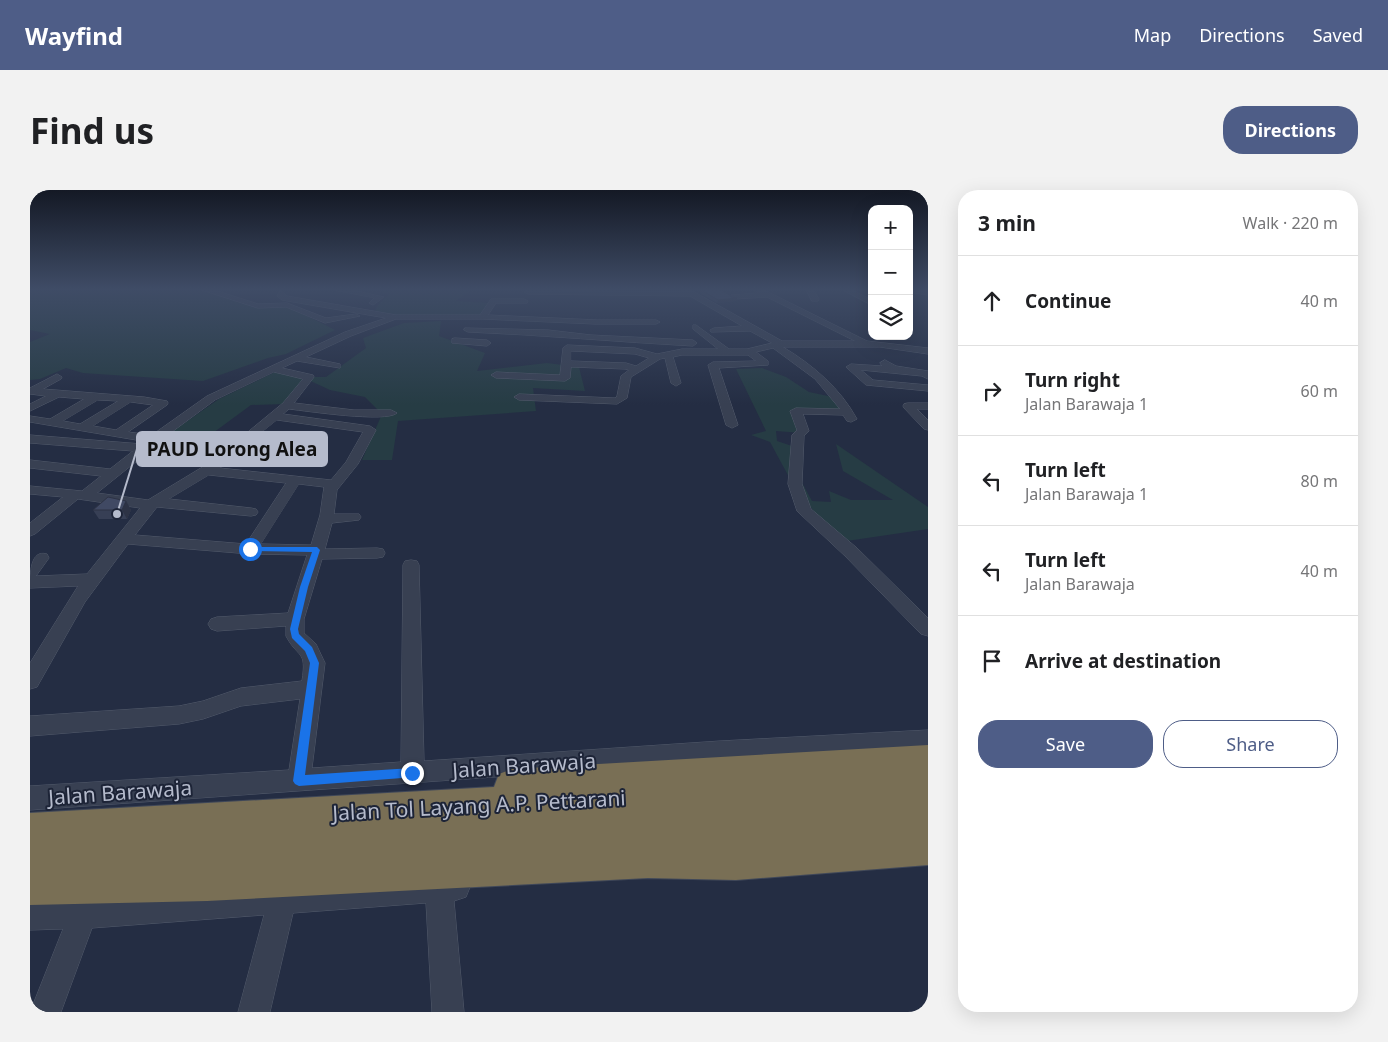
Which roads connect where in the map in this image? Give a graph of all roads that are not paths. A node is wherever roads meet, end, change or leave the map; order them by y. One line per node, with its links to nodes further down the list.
1 (367, 327): 26 (street)
2 (500, 327): 15 (street)
3 (548, 327): 12 (street)
4 (594, 327): 16 (street)
5 (623, 327): 14 (street)
6 (696, 327): 24 (street)
7 (833, 327): 21 (street)
8 (752, 328): 10 (street); 20 (street)
9 (468, 330): 15 (street)
10 (714, 330)
11 (530, 332): 12 (street); 15 (street); 19 (street)
12 (548, 333): 16 (street)
13 (688, 335): 14 (street)
14 (627, 337): 16 (street); 18 (street)
15 (498, 338): 17 (street)
16 (591, 338)
17 (456, 341)
18 (696, 343)
19 (526, 344)
20 (777, 344): 21 (street); 23 (street); 83 (street)
21 (864, 344): 22 (street); 30 (street)
22 (928, 351)
23 (750, 352): 24 (street); 48 (street)
24 (728, 353): 25 (street)
25 (663, 357): 27 (street); 31 (street); 35 (street)
26 (295, 358): 28 (street); 29 (street)
27 (566, 364): 31 (street); 32 (street)
28 (337, 366)
29 (271, 369): 41 (street); 54 (street)
30 (894, 369): 33 (street); 36 (street)
31 (638, 370): 39 (street)
32 (496, 374)
33 (927, 374)
34 (57, 377): 37 (street)
35 (676, 383)
36 (928, 388)
37 (57, 394): 38 (street); 43 (street)
38 (97, 396): 40 (street); 47 (street)
39 (519, 397)
40 (129, 399): 49 (street); 52 (street)
41 (287, 405): 44 (street); 45 (street)
42 (928, 406): 50 (street)
43 (30, 408)
44 (391, 413)
45 (275, 416): 53 (street); 64 (street)
46 (30, 419): 47 (street)
47 (53, 422): 49 (street); 51 (street)
48 (732, 426)
49 (83, 427): 52 (street)
50 (928, 427)
51 (30, 432)
52 (117, 434): 54 (street)
53 (254, 434): 56 (street); 58 (street)
54 (156, 438): 57 (street); 58 (street)
55 (30, 439): 57 (street)
56 (321, 445)
57 (146, 448): 62 (street)
58 (235, 448): 59 (street); 61 (street)
59 (319, 460)
60 (30, 464): 62 (street)
61 (209, 471): 63 (street); 67 (street)
62 (113, 473): 66 (street)
63 (294, 481): 64 (street); 73 (street)
64 (333, 484): 70 (street)
65 (30, 490): 66 (street)
66 (80, 494): 67 (street); 71 (street)
67 (152, 504): 68 (street); 72 (street)
68 (251, 512)
69 (354, 517): 70 (street)
70 (326, 519): 74 (street)
71 (30, 531)
72 (124, 539): 73 (street); 79 (street)
73 (250, 549): 74 (street)
74 (316, 552): 75 (street); 81 (street)
75 (377, 554)
76 (41, 558): 78 (street)
77 (411, 566): 89 (street)
78 (30, 572)
79 (92, 580): 80 (street); 84 (street)
80 (30, 582)
81 (295, 619): 82 (street); 85 (street)
82 (217, 624)
83 (928, 629)
84 (30, 681)
85 (311, 689): 86 (street); 90 (street)
86 (30, 726)
87 (928, 740): 89 (street, Jalan Barawaja)
88 (928, 761): 94 (highway)
89 (412, 773): 90 (street, Jalan Barawaja)
90 (299, 781): 92 (street, Jalan Barawaja)
91 (928, 782): 94 (highway, Jalan Tol Layang A.P. Pettarani)
92 (30, 798)
93 (928, 809): 97 (highway, Jalan Tol Layang A.P. Pettarani)
94 (133, 825): 97 (highway, Jalan Tol Layang A.P. Pettarani)
95 (928, 846): 96 (highway)
96 (736, 860): 97 (highway); 98 (street)
97 (33, 863)
98 (439, 889): 99 (street); 104 (street)
99 (282, 902): 100 (street); 103 (street)
100 (83, 915): 101 (street); 102 (street)
101 (30, 916)
102 (45, 1012)
103 (254, 1012)
104 (448, 1012)

